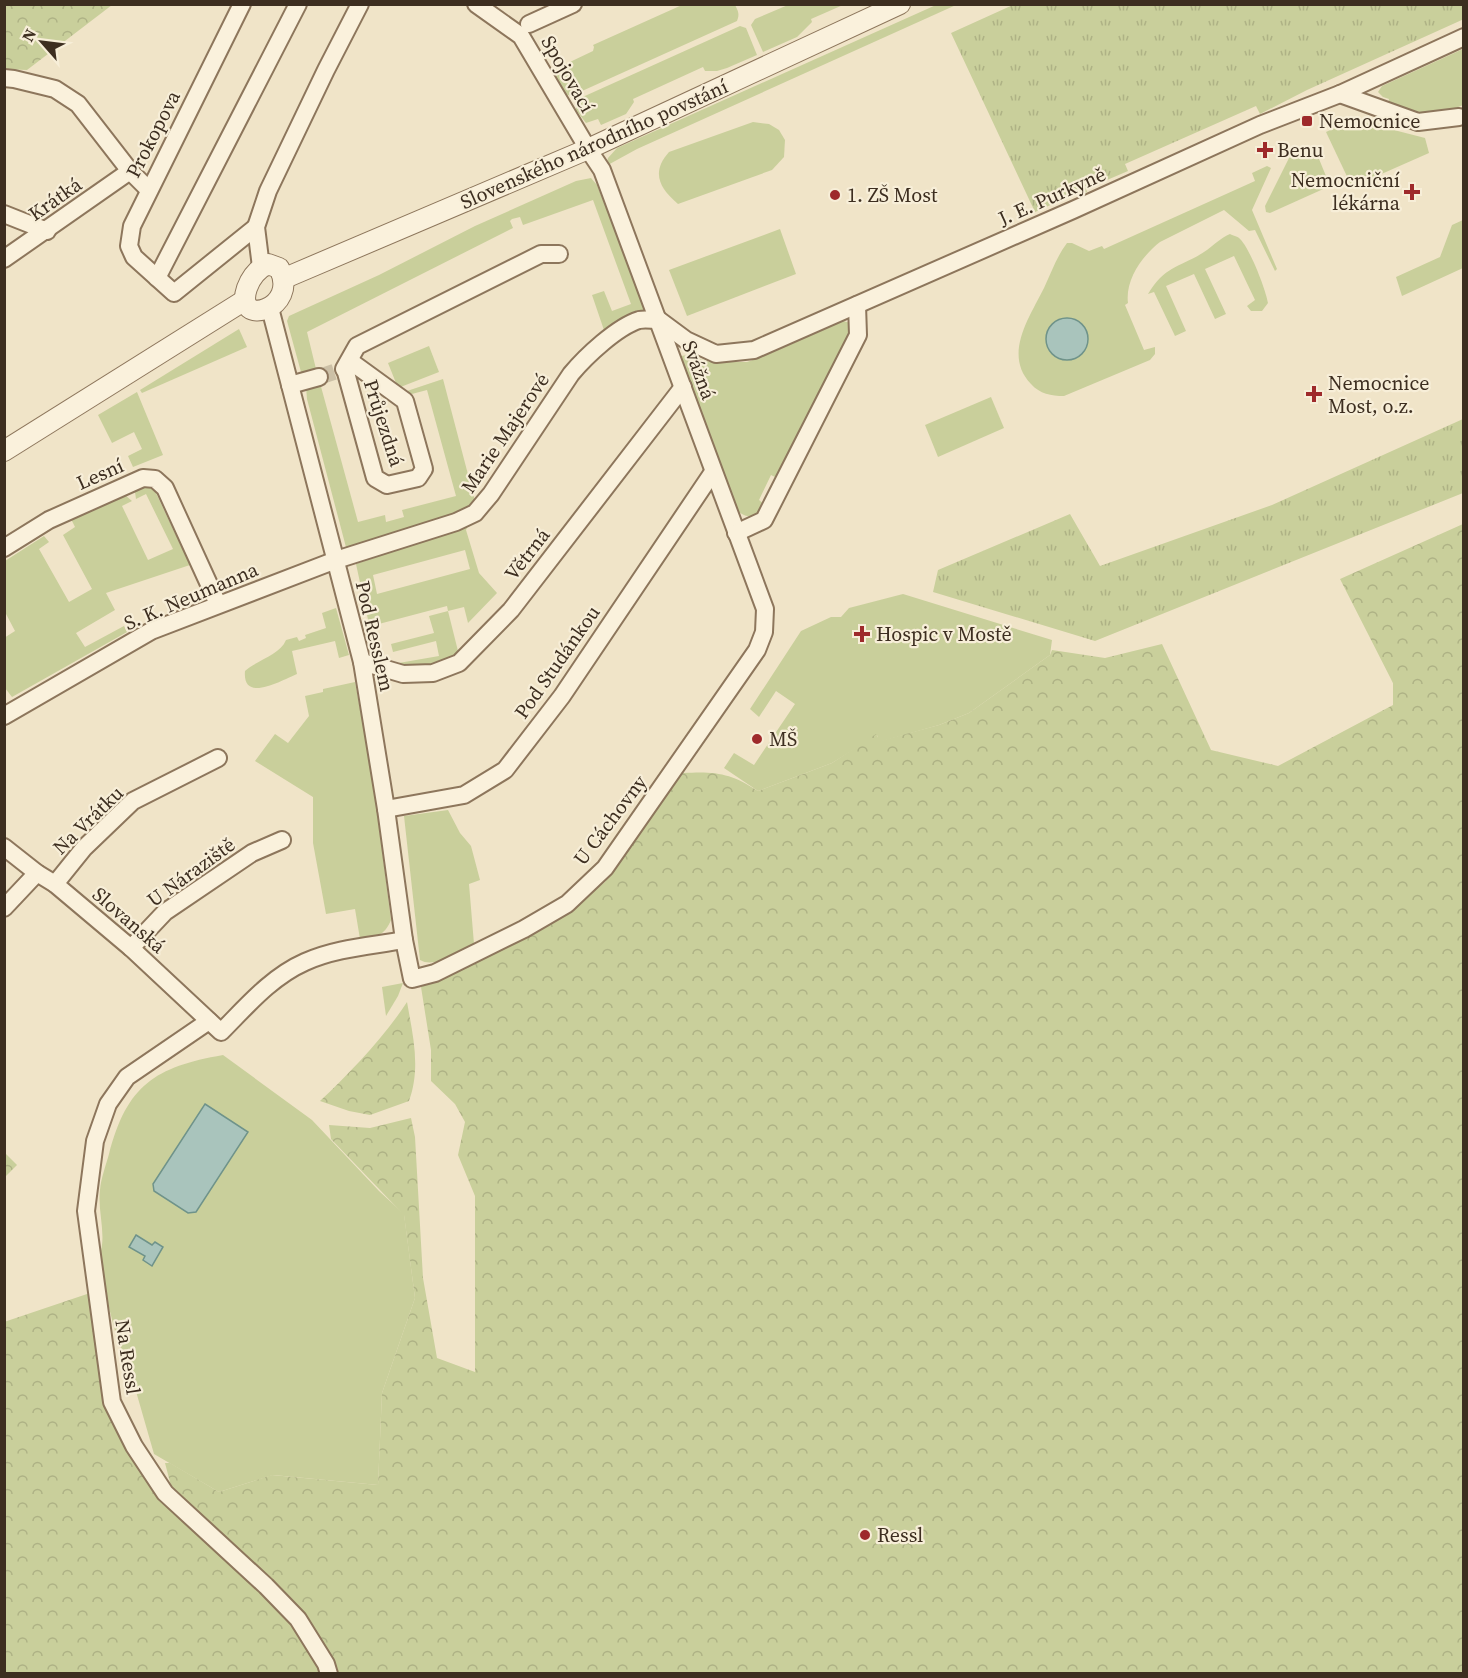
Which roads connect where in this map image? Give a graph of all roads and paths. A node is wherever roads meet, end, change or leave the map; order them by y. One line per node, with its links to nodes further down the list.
1 (242, 4): 15 (street, Prokopova)
2 (298, 4): 22 (street)
3 (360, 4): 17 (street)
4 (476, 4): 8 (street, Spojovací)
5 (541, 4): 8 (street)
6 (573, 4): 8 (street)
7 (900, 4): 13 (street, Slovenského národního povstání)
8 (525, 30): 13 (street, Spojovací)
9 (1464, 37): 11 (street, J. E. Purkyně)
10 (4, 78): 14 (street)
11 (1340, 94): 12 (street); 25 (street, J. E. Purkyně)
12 (1460, 117)
13 (588, 149): 23 (street, Slovenského národního povstání); 27 (street, Svážná)
14 (130, 171): 15 (street); 18 (street, Krátká)
15 (149, 190): 22 (street, Prokopova)
16 (4, 214): 18 (street)
17 (255, 227): 21 (street); 22 (street, Prokopova)
18 (47, 231): 20 (street, Krátká)
19 (559, 254): 28 (street, Průjezdná)
20 (4, 259)
21 (261, 267): 23 (street); 24 (street)
22 (157, 278)
23 (285, 278): 26 (street)
24 (245, 300): 26 (street); 32 (street)
25 (857, 305): 27 (street, J. E. Purkyně); 34 (street)
26 (270, 308): 30 (street, Pod Resslem)
27 (658, 320): 31 (street, Svážná); 36 (street, Marie Majerové)
28 (344, 367): 28 (street, Průjezdná)
29 (319, 377): 30 (street)
30 (290, 385): 36 (street, Pod Resslem)
31 (683, 387): 33 (street, Svážná); 39 (street, Větrná)
32 (4, 452)
33 (713, 472): 34 (street, Svážná); 42 (street, Pod Studánkou)
34 (736, 533): 38 (street, Svážná)
35 (4, 548): 37 (street, Lesní)
36 (336, 560): 37 (street, S. K. Neumanna); 39 (street, Pod Resslem)
37 (218, 604): 40 (street, S. K. Neumanna)
38 (765, 609): 50 (street, U Cáchovny)
39 (362, 662): 42 (street, Pod Resslem)
40 (4, 716)
41 (218, 758): 46 (street, Na Vrátku)
42 (386, 809): 48 (street, Pod Resslem)
43 (282, 840): 49 (street, U Náraziště)
44 (4, 847): 45 (street, Slovanská)
45 (37, 873): 46 (street, Slovanská); 47 (street)
46 (56, 884): 49 (street, Slovanská)
47 (4, 908)
48 (404, 940): 50 (street, Pod Resslem); 51 (street, Na Ressl)
49 (130, 948): 51 (street, Slovanská)
50 (412, 979)
51 (215, 1027): 52 (street, Na Ressl)
52 (329, 1674)

